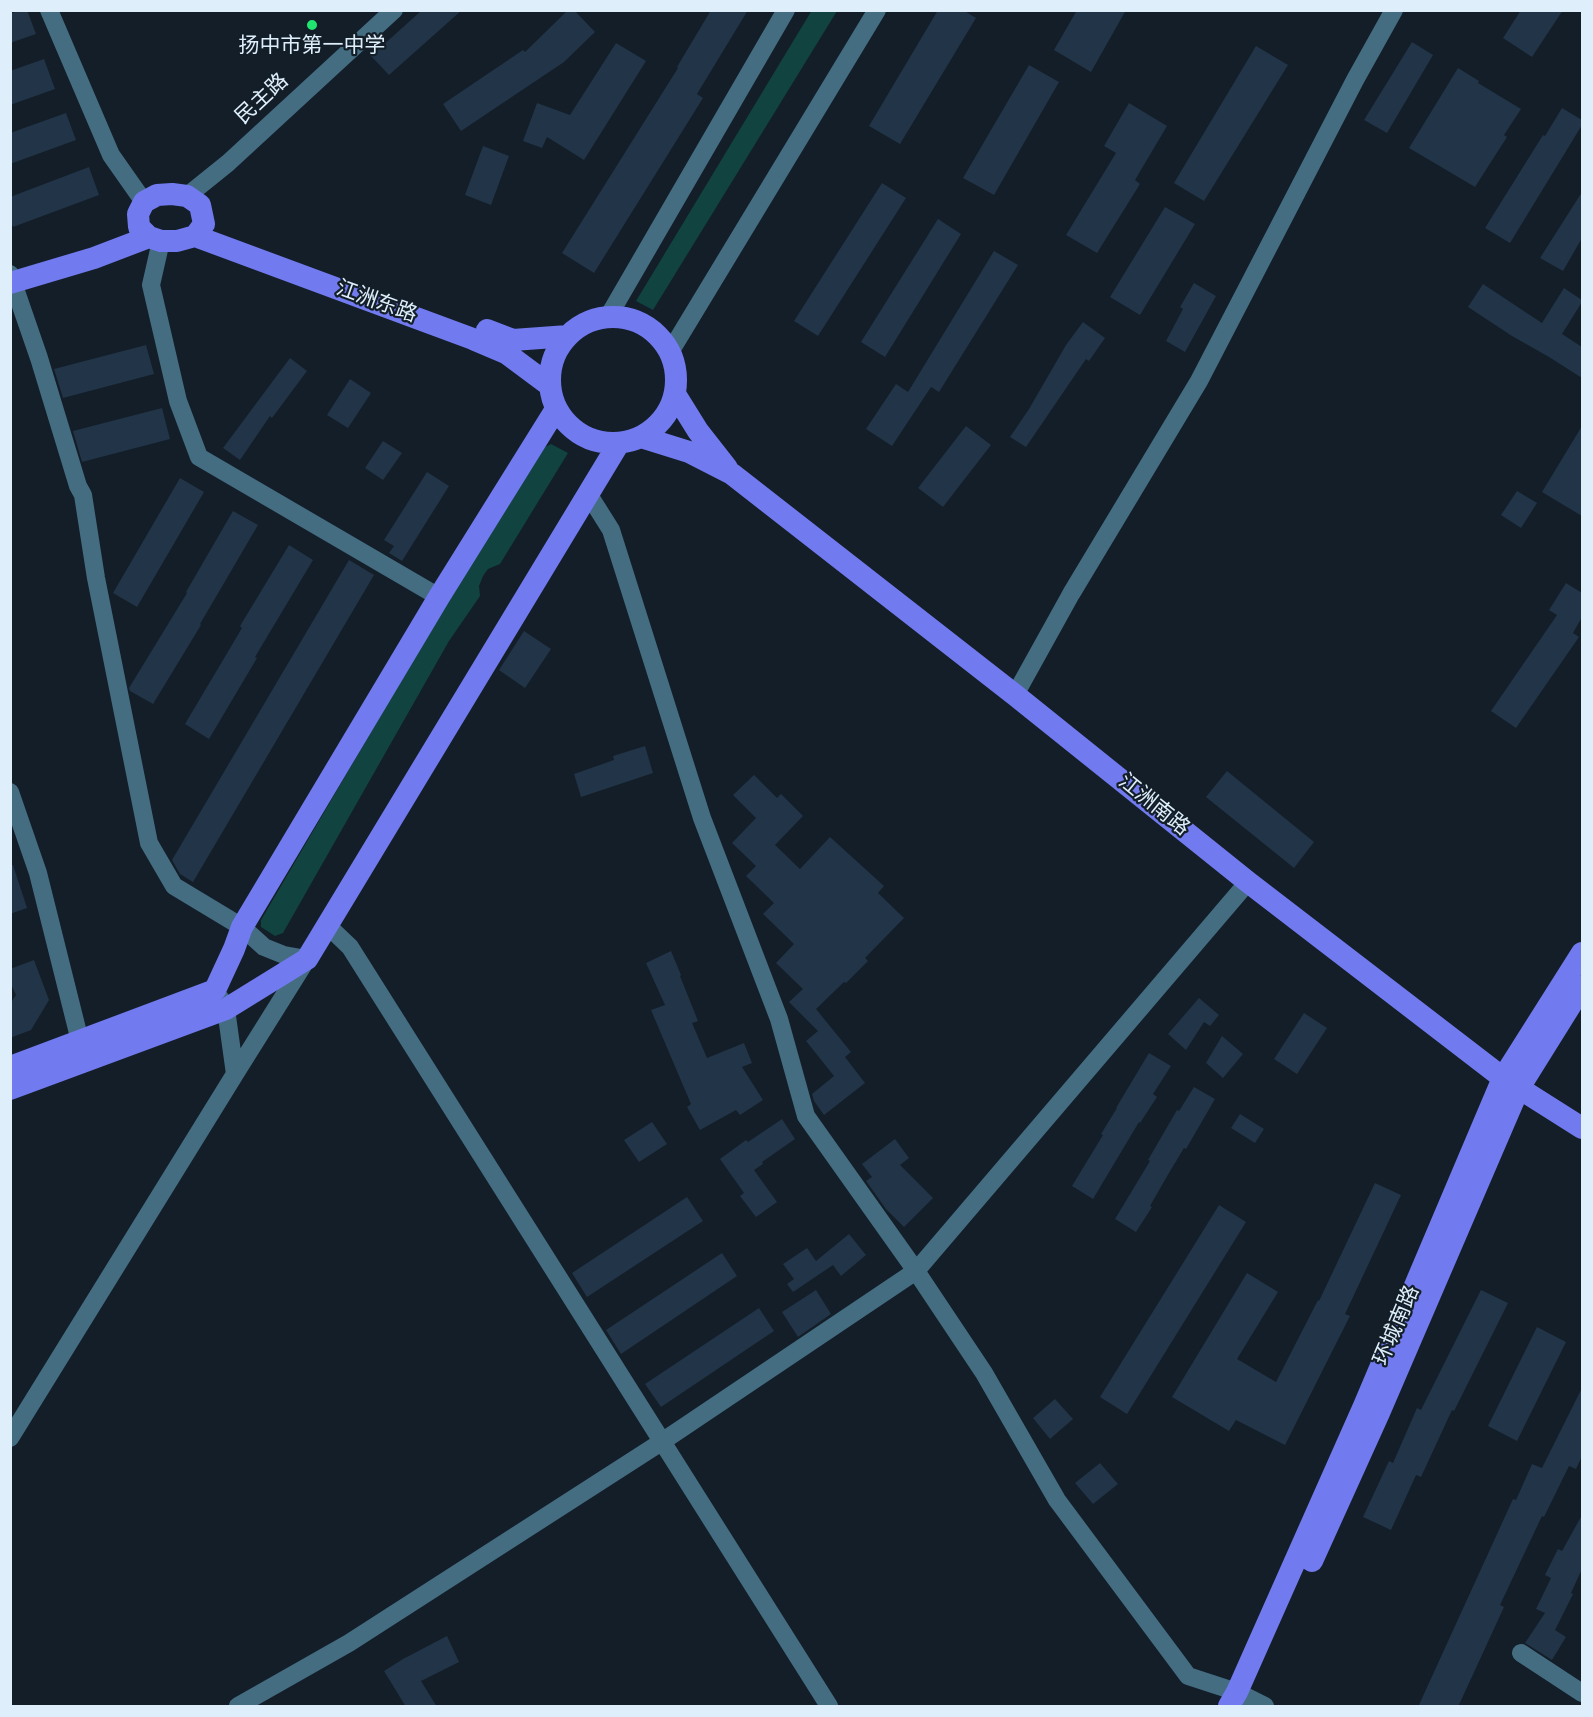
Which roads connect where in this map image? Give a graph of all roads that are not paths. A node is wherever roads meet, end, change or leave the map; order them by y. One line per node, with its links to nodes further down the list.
1 (49, 10): 7 (street)
2 (394, 10): 6 (street, 民主路)
3 (786, 10): 11 (street)
4 (877, 10): 13 (street)
5 (1394, 10): 22 (street)
6 (187, 196): 7 (main road); 8 (main road)
7 (144, 202): 9 (main road)
8 (200, 230): 9 (main road); 12 (main road, 江洲东路); 14 (main road, 江洲东路)
9 (155, 239): 10 (main road); 21 (street)
10 (12, 280): 26 (street)
11 (608, 317): 12 (main road); 13 (main road)
12 (568, 336): 14 (main road)
13 (670, 352): 15 (main road)
14 (549, 385): 16 (main road)
15 (675, 394): 17 (main road); 19 (main road)
16 (556, 409): 18 (main road); 21 (main road)
17 (641, 437): 18 (main road); 19 (main road)
18 (619, 443): 20 (main road)
19 (732, 474): 22 (main road, 江洲南路)
20 (589, 495): 25 (main road); 38 (street)
21 (439, 597): 26 (main road)
22 (1015, 695): 24 (main road, 江洲南路)
23 (10, 792): 32 (street)
24 (1248, 882): 35 (main road, 江洲南路); 38 (street)
25 (328, 926): 28 (main road); 40 (street)
26 (242, 927): 28 (street); 30 (main road)
27 (1582, 953): 35 (main road, 环城南路)
28 (307, 959): 31 (main road); 34 (street)
29 (1582, 987): 35 (main road, 环城南路)
30 (215, 990): 31 (street); 32 (main road)
31 (226, 1009): 34 (street); 36 (main road)
32 (80, 1041): 33 (main road)
33 (10, 1067)
34 (235, 1074): 39 (street)
35 (1511, 1083): 37 (main road, 江洲南路); 43 (main road, 环城南路)
36 (10, 1089)
37 (1582, 1128)
38 (916, 1271): 40 (street); 43 (street)
39 (10, 1438)
40 (663, 1441): 44 (street); 45 (street)
41 (1521, 1653): 42 (street)
42 (1582, 1693)
43 (1245, 1702)
44 (238, 1707)
45 (829, 1707)

